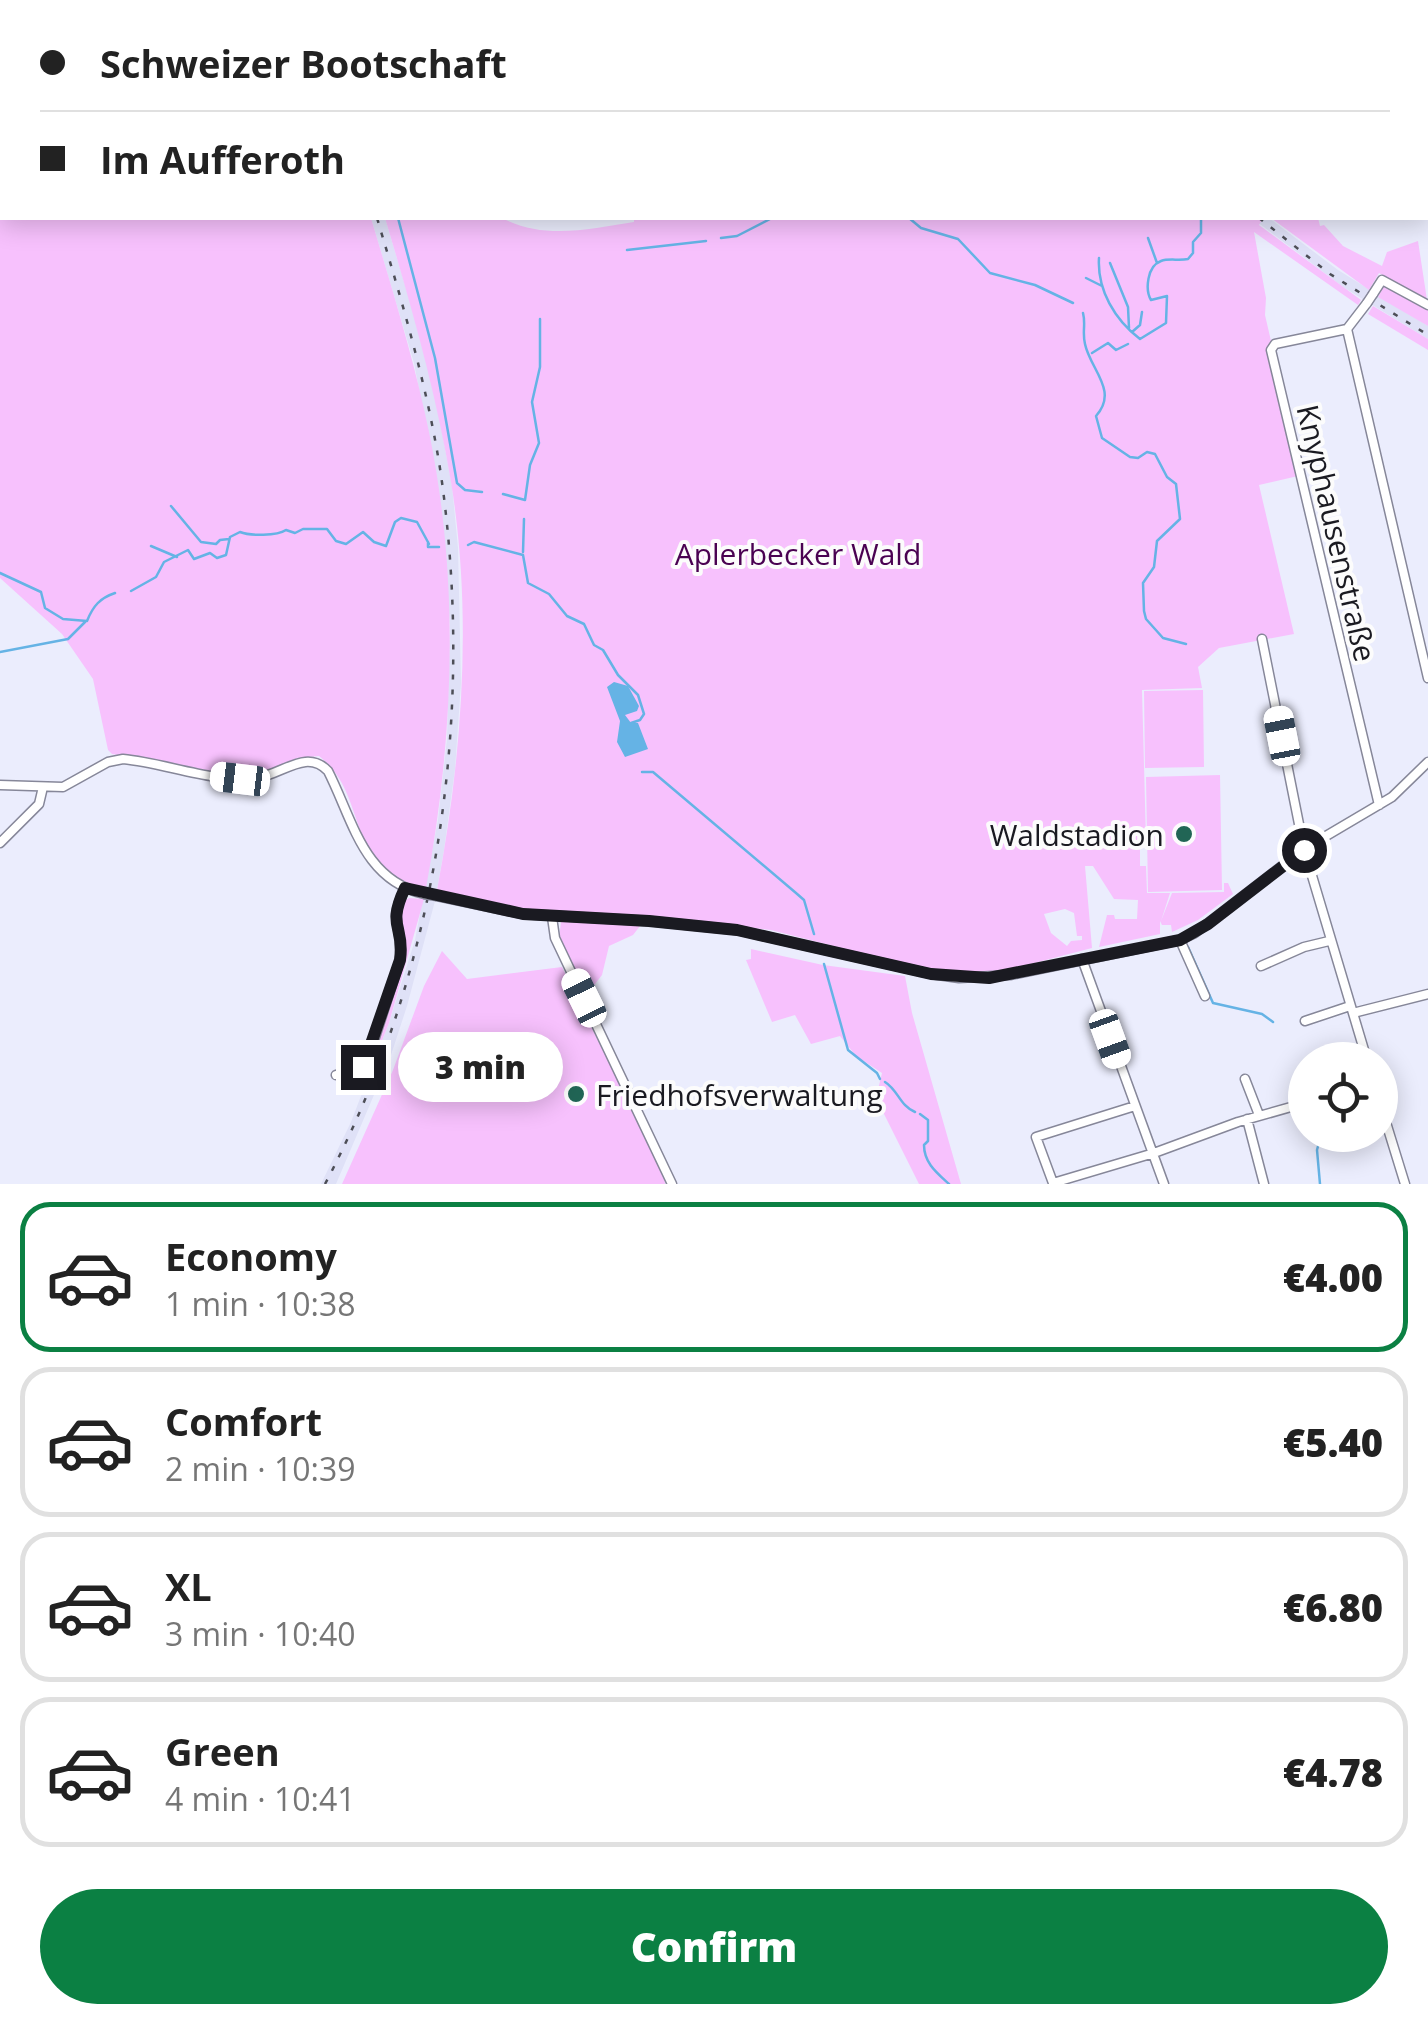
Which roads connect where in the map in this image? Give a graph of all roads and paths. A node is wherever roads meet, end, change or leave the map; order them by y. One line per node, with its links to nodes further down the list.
1 (1428, 305): 2 (street, bridge)
2 (1346, 329): 4 (street); 8 (street, Knyphausenstraße)
3 (1262, 639): 10 (street)
4 (1428, 678)
5 (1428, 762): 8 (street)
6 (0, 785): 7 (street)
7 (42, 787): 9 (street); 11 (street)
8 (1379, 805): 10 (street)
9 (0, 843)
10 (1304, 850): 13 (street); 14 (street)
11 (405, 888): 12 (street, bridge); 22 (street)
12 (552, 916): 15 (street); 30 (street)
13 (1180, 940): 15 (street); 18 (street)
14 (1329, 941): 16 (street); 19 (street)
15 (1082, 960): 24 (street)
16 (1261, 966)
17 (1428, 994): 19 (street)
18 (1205, 996)
19 (1351, 1009): 20 (street); 21 (street)
20 (1305, 1021)
21 (1361, 1042)
22 (336, 1075)
23 (1245, 1079): 26 (street)
24 (1135, 1106): 29 (street); 29 (street)
25 (1288, 1108): 26 (street)
26 (1260, 1116): 27 (street)
27 (1247, 1119): 29 (street); 32 (street)
28 (1395, 1152): 33 (street)
29 (1154, 1153): 31 (street)
30 (672, 1184)
31 (1164, 1184)
32 (1264, 1184)
33 (1405, 1184)

